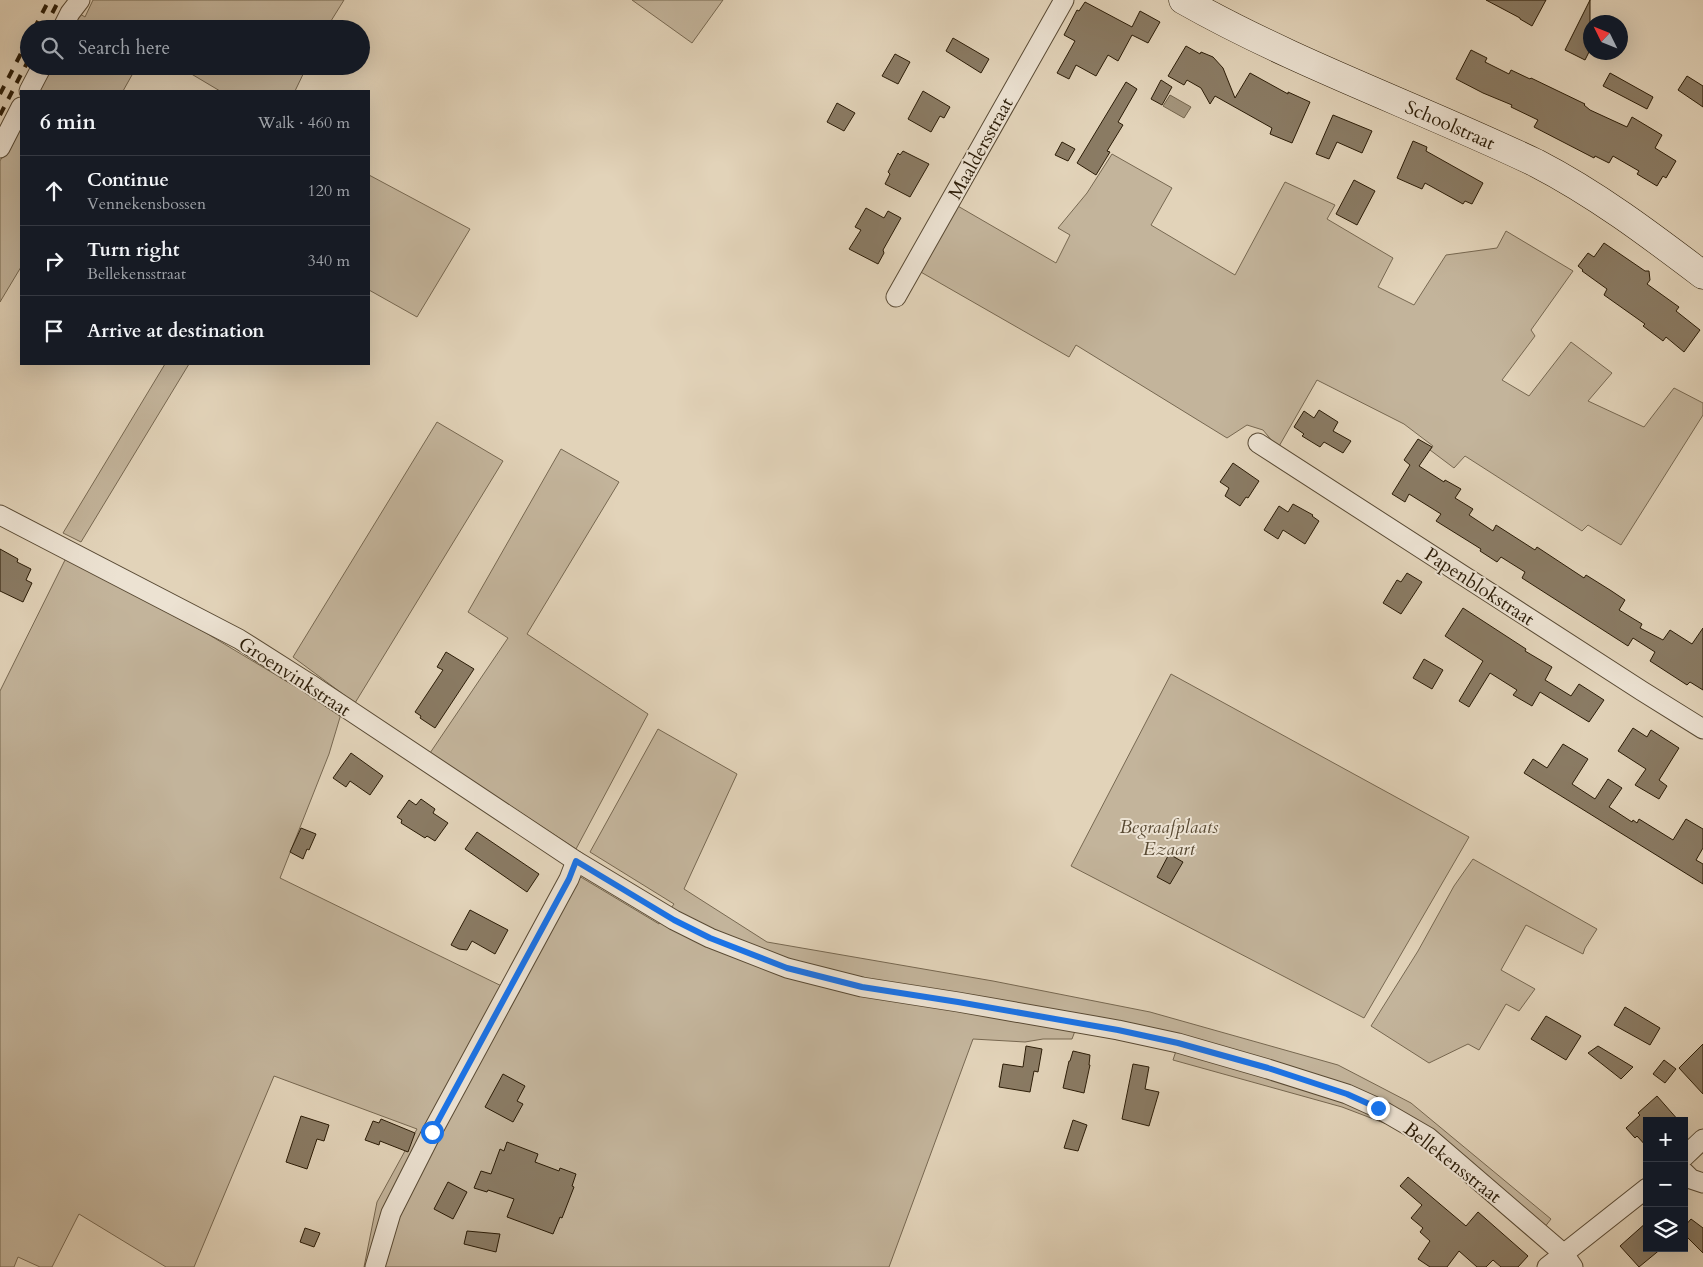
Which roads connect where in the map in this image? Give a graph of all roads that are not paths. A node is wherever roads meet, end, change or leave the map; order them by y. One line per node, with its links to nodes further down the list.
1 (80, 0): 4 (street)
2 (1064, 0): 10 (street, Maaldersstraat)
3 (1183, 0): 9 (street, Schoolstraat)
4 (66, 20)
5 (37, 75): 6 (street)
6 (30, 90)
7 (20, 109): 8 (street)
8 (0, 148)
9 (1703, 275)
10 (896, 297)
11 (1258, 443): 13 (street, Papenblokstraat)
12 (0, 515): 14 (street, Groenvinkstraat)
13 (1703, 729)
14 (576, 861): 20 (street, Bellekensstraat); 21 (street)
15 (1703, 1139): 16 (street)
16 (1688, 1152)
17 (1688, 1176): 18 (street)
18 (1703, 1184)
19 (1643, 1192): 20 (street)
20 (1568, 1261): 22 (street)
21 (375, 1267)
22 (1547, 1267)

